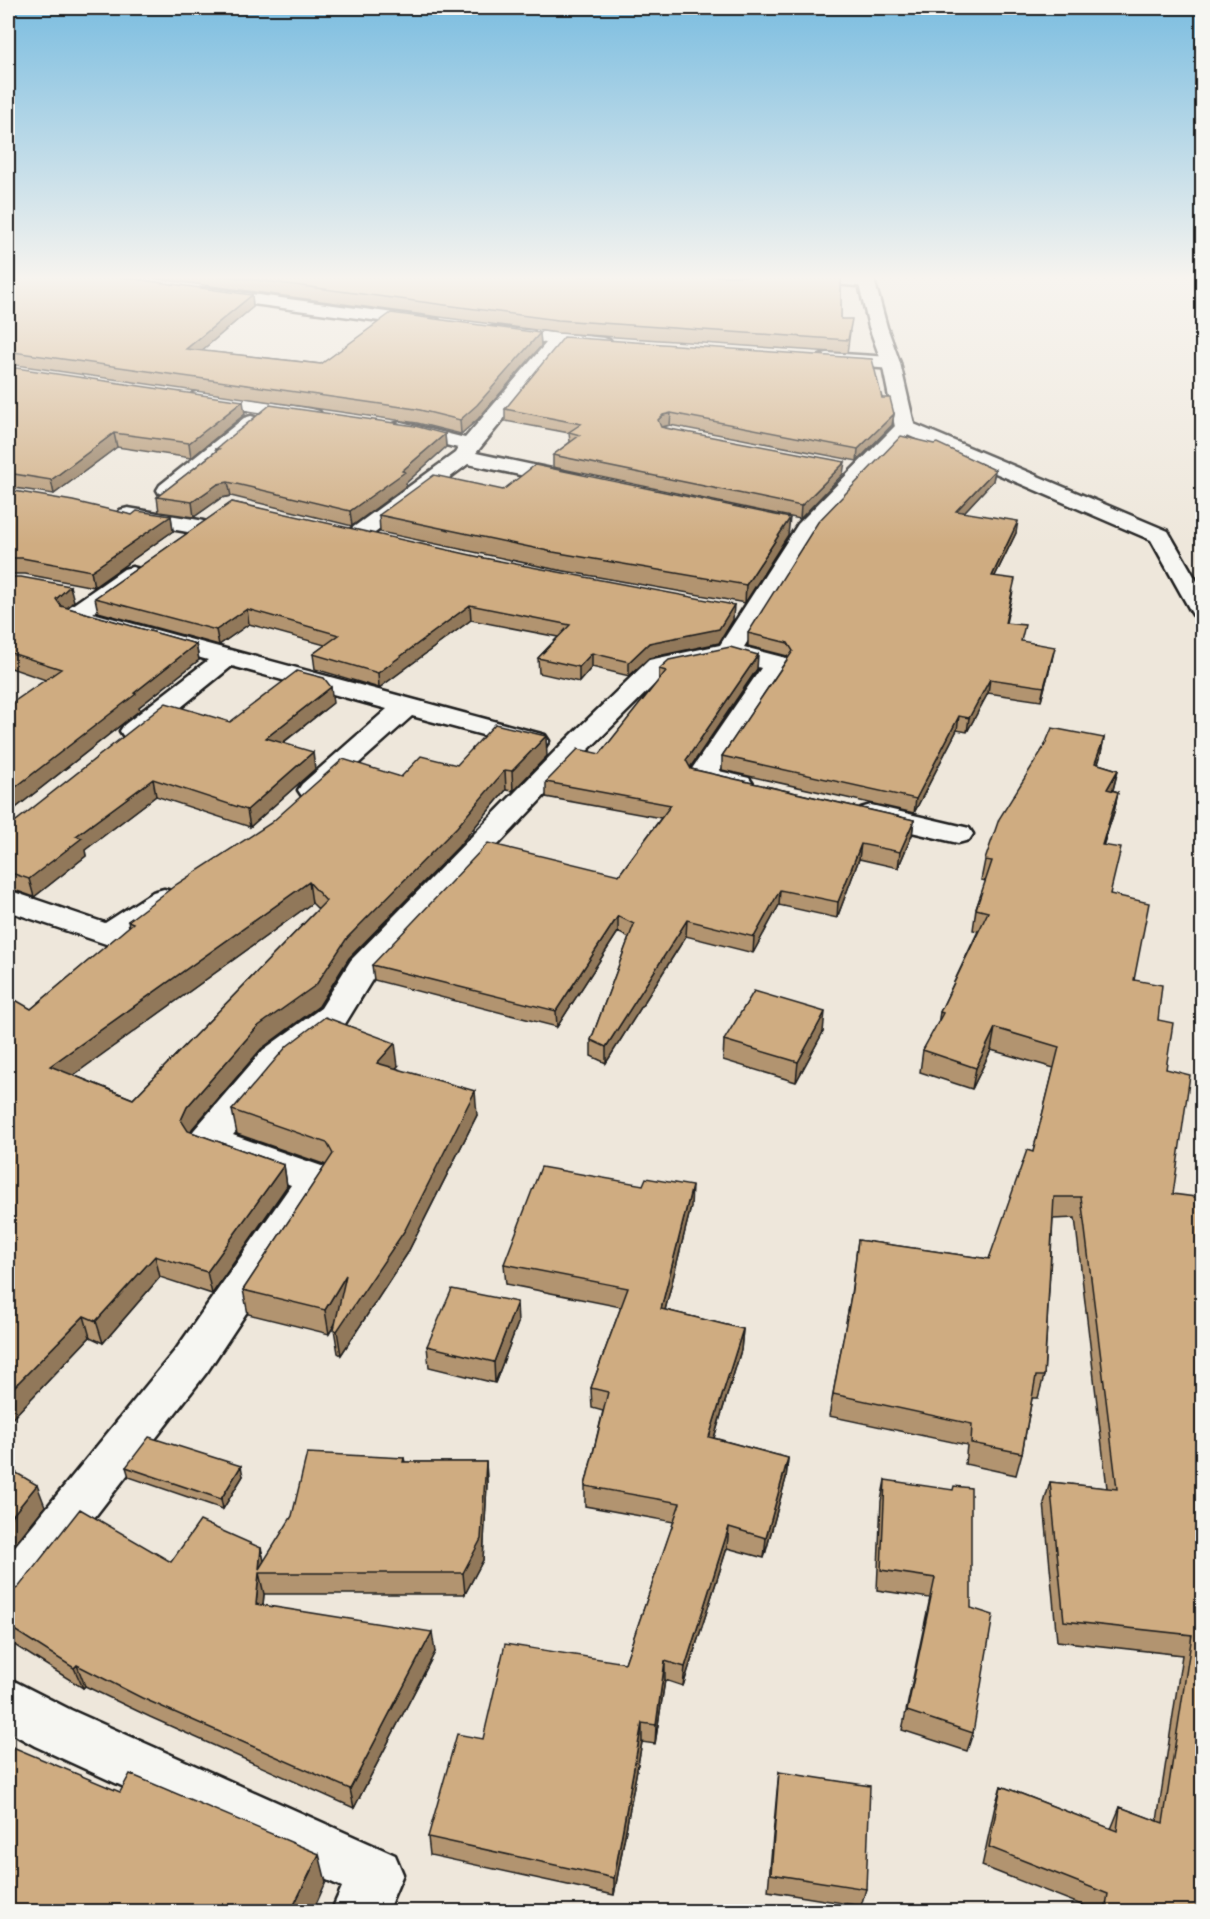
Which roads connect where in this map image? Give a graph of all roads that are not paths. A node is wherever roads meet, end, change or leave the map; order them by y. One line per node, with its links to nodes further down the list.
1 (537, 366): 8 (street)
2 (892, 366): 7 (street)
3 (177, 394): 4 (street)
4 (268, 408): 5 (street); 11 (street)
5 (337, 418)
6 (383, 425): 8 (street)
7 (905, 427): 15 (street); 16 (street)
8 (467, 451): 9 (street); 12 (street)
9 (590, 483)
10 (113, 513): 11 (street)
11 (136, 516): 14 (street)
12 (391, 543)
13 (68, 591): 14 (street)
14 (99, 597): 17 (street)
15 (1203, 610)
16 (729, 651): 20 (street); 21 (street)
17 (228, 657): 18 (street); 19 (street)
18 (407, 706): 20 (street); 22 (street)
19 (116, 746)
20 (571, 751): 27 (street)
21 (768, 791)
22 (296, 805)
23 (846, 808): 24 (street)
24 (958, 834)
25 (185, 885): 26 (street)
26 (8, 900)
27 (8, 1591)
28 (8, 1703): 29 (street)
29 (359, 1911)

